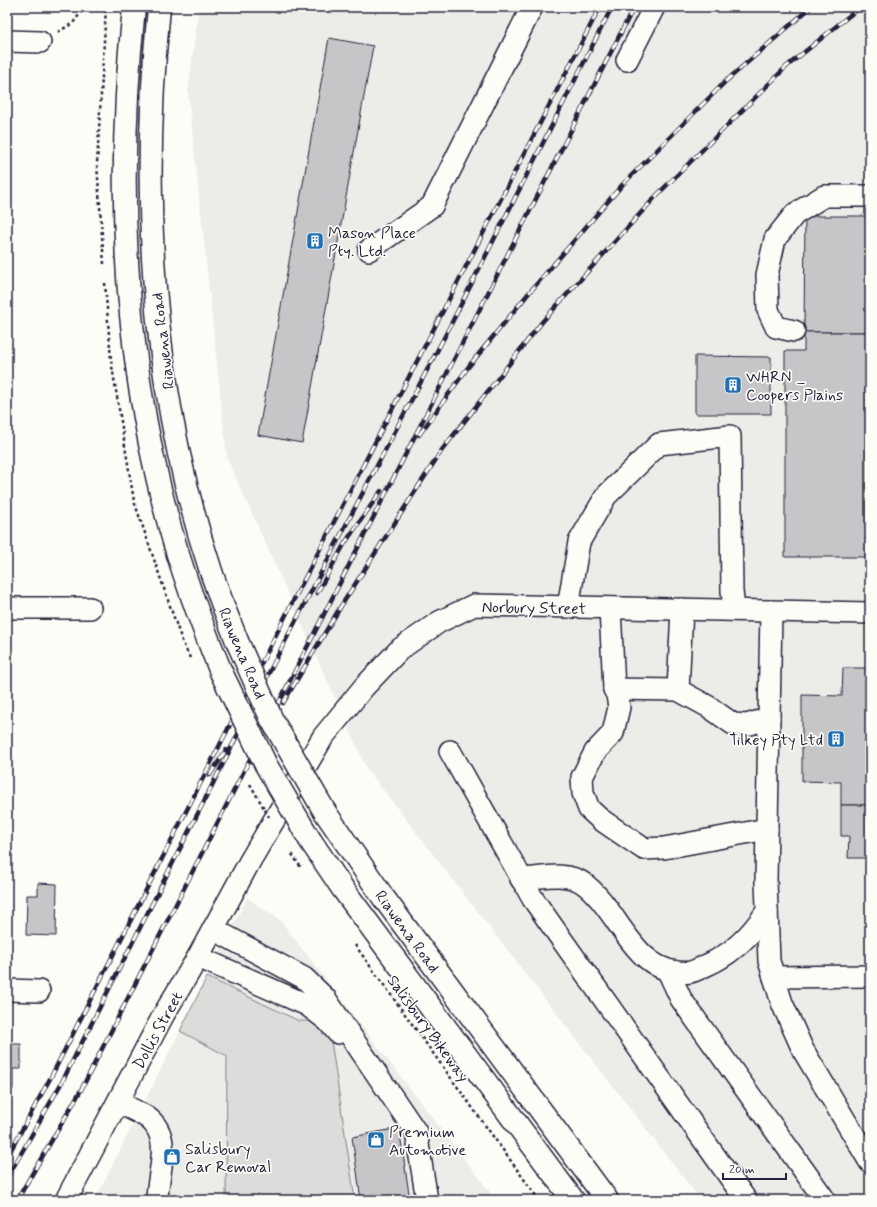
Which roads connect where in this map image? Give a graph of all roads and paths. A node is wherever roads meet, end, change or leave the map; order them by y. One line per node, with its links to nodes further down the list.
1 (85, 7): 7 (path)
2 (134, 7): 45 (highway, Riawena Road, bridge)
3 (159, 7): 46 (highway, Riawena Road, bridge)
4 (532, 7): 10 (street)
5 (654, 7): 8 (street)
6 (7, 41): 7 (street)
7 (40, 42)
8 (627, 60)
9 (870, 196): 11 (street)
10 (369, 250)
11 (794, 331)
12 (568, 607): 15 (street, Norbury Street); 17 (street); 25 (street, Norbury Street)
13 (7, 608): 14 (street)
14 (90, 608)
15 (610, 608): 16 (street, Norbury Street); 20 (street)
16 (682, 609): 17 (street, Norbury Street); 21 (street)
17 (734, 610): 18 (street, Norbury Street)
18 (772, 611): 19 (street, Norbury Street); 22 (street)
19 (870, 613)
20 (614, 689): 21 (street); 24 (street)
21 (678, 690): 22 (street)
22 (769, 718): 24 (street)
23 (450, 751): 28 (street)
24 (767, 829): 29 (street)
25 (250, 861): 30 (street, Dollis Street)
26 (302, 869): 27 (path)
27 (306, 875)
28 (521, 879): 33 (street); 47 (street)
29 (767, 911): 33 (street); 35 (street)
30 (213, 928): 32 (street, Dollis Street); 39 (street)
31 (354, 944): 44 (path, Salisbury Bikeway)
32 (198, 957): 38 (street, Dollis Street); 39 (street)
33 (668, 971): 48 (street)
34 (870, 976): 35 (street)
35 (774, 977): 40 (street)
36 (7, 990): 37 (street)
37 (39, 991)
38 (118, 1102): 41 (street, Dollis Street); 42 (street)
39 (416, 1132): 43 (street)
40 (870, 1162)
41 (66, 1200)
42 (157, 1200)
43 (427, 1200)
44 (539, 1200)
45 (573, 1200)
46 (607, 1200)
47 (746, 1200)
48 (825, 1200)

